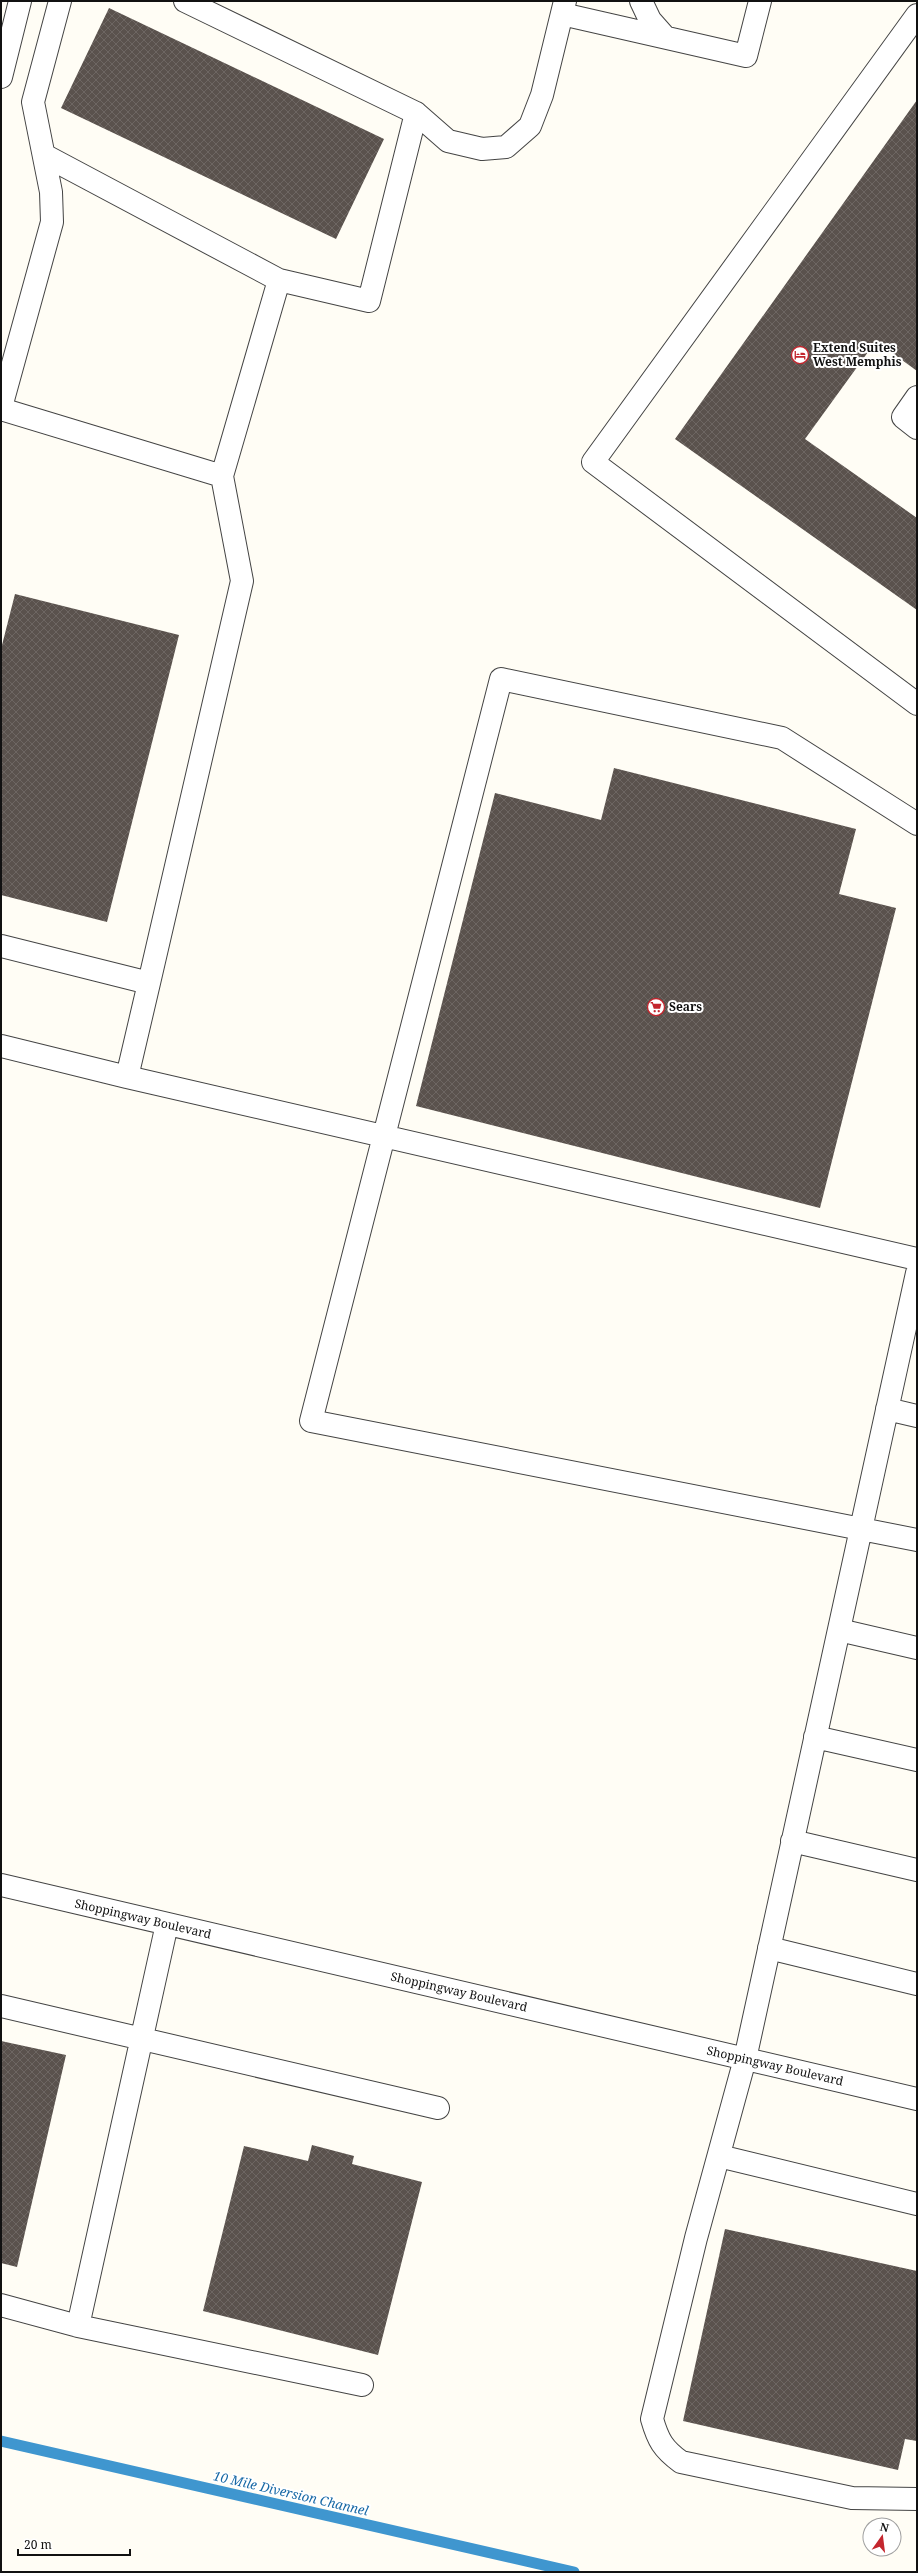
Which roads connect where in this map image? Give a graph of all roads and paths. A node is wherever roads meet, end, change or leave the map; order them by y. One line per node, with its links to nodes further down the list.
1 (20, 1): 9 (street)
2 (60, 1): 11 (street)
3 (185, 1): 10 (street)
4 (641, 1): 8 (street)
5 (760, 1): 8 (street)
6 (564, 7): 8 (street); 10 (street)
7 (917, 15): 17 (street)
8 (665, 37)
9 (1, 77)
10 (416, 114): 12 (street)
11 (44, 155): 12 (street); 14 (street)
12 (279, 280): 16 (street)
13 (917, 397): 15 (street)
14 (1, 408): 16 (street)
15 (917, 428)
16 (222, 476): 20 (street)
17 (917, 704)
18 (917, 824): 23 (street)
19 (1, 946): 20 (street)
20 (149, 983): 22 (street)
21 (1, 1046): 22 (street)
22 (127, 1077): 23 (street)
23 (384, 1136): 24 (street); 29 (street)
24 (917, 1259)
25 (917, 1273): 26 (street)
26 (913, 1311): 27 (street)
27 (887, 1409): 28 (street); 29 (street)
28 (917, 1416)
29 (861, 1528): 30 (street); 31 (street)
30 (917, 1540)
31 (839, 1630): 32 (street); 33 (street)
32 (917, 1648)
33 (815, 1737): 34 (street); 35 (street)
34 (917, 1760)
35 (792, 1840): 36 (street); 39 (street)
36 (917, 1870)
37 (1, 1885): 38 (street, Shoppingway Boulevard)
38 (167, 1924): 42 (street); 43 (street, Shoppingway Boulevard)
39 (769, 1948): 40 (street); 43 (street)
40 (917, 1984)
41 (1, 2006): 42 (street)
42 (143, 2039): 45 (street); 49 (street)
43 (745, 2059): 44 (street, Shoppingway Boulevard); 46 (street)
44 (917, 2099)
45 (438, 2108)
46 (719, 2156): 47 (street); 51 (street)
47 (917, 2204)
48 (1, 2305): 49 (street)
49 (78, 2326): 50 (street)
50 (362, 2385)
51 (917, 2498)

